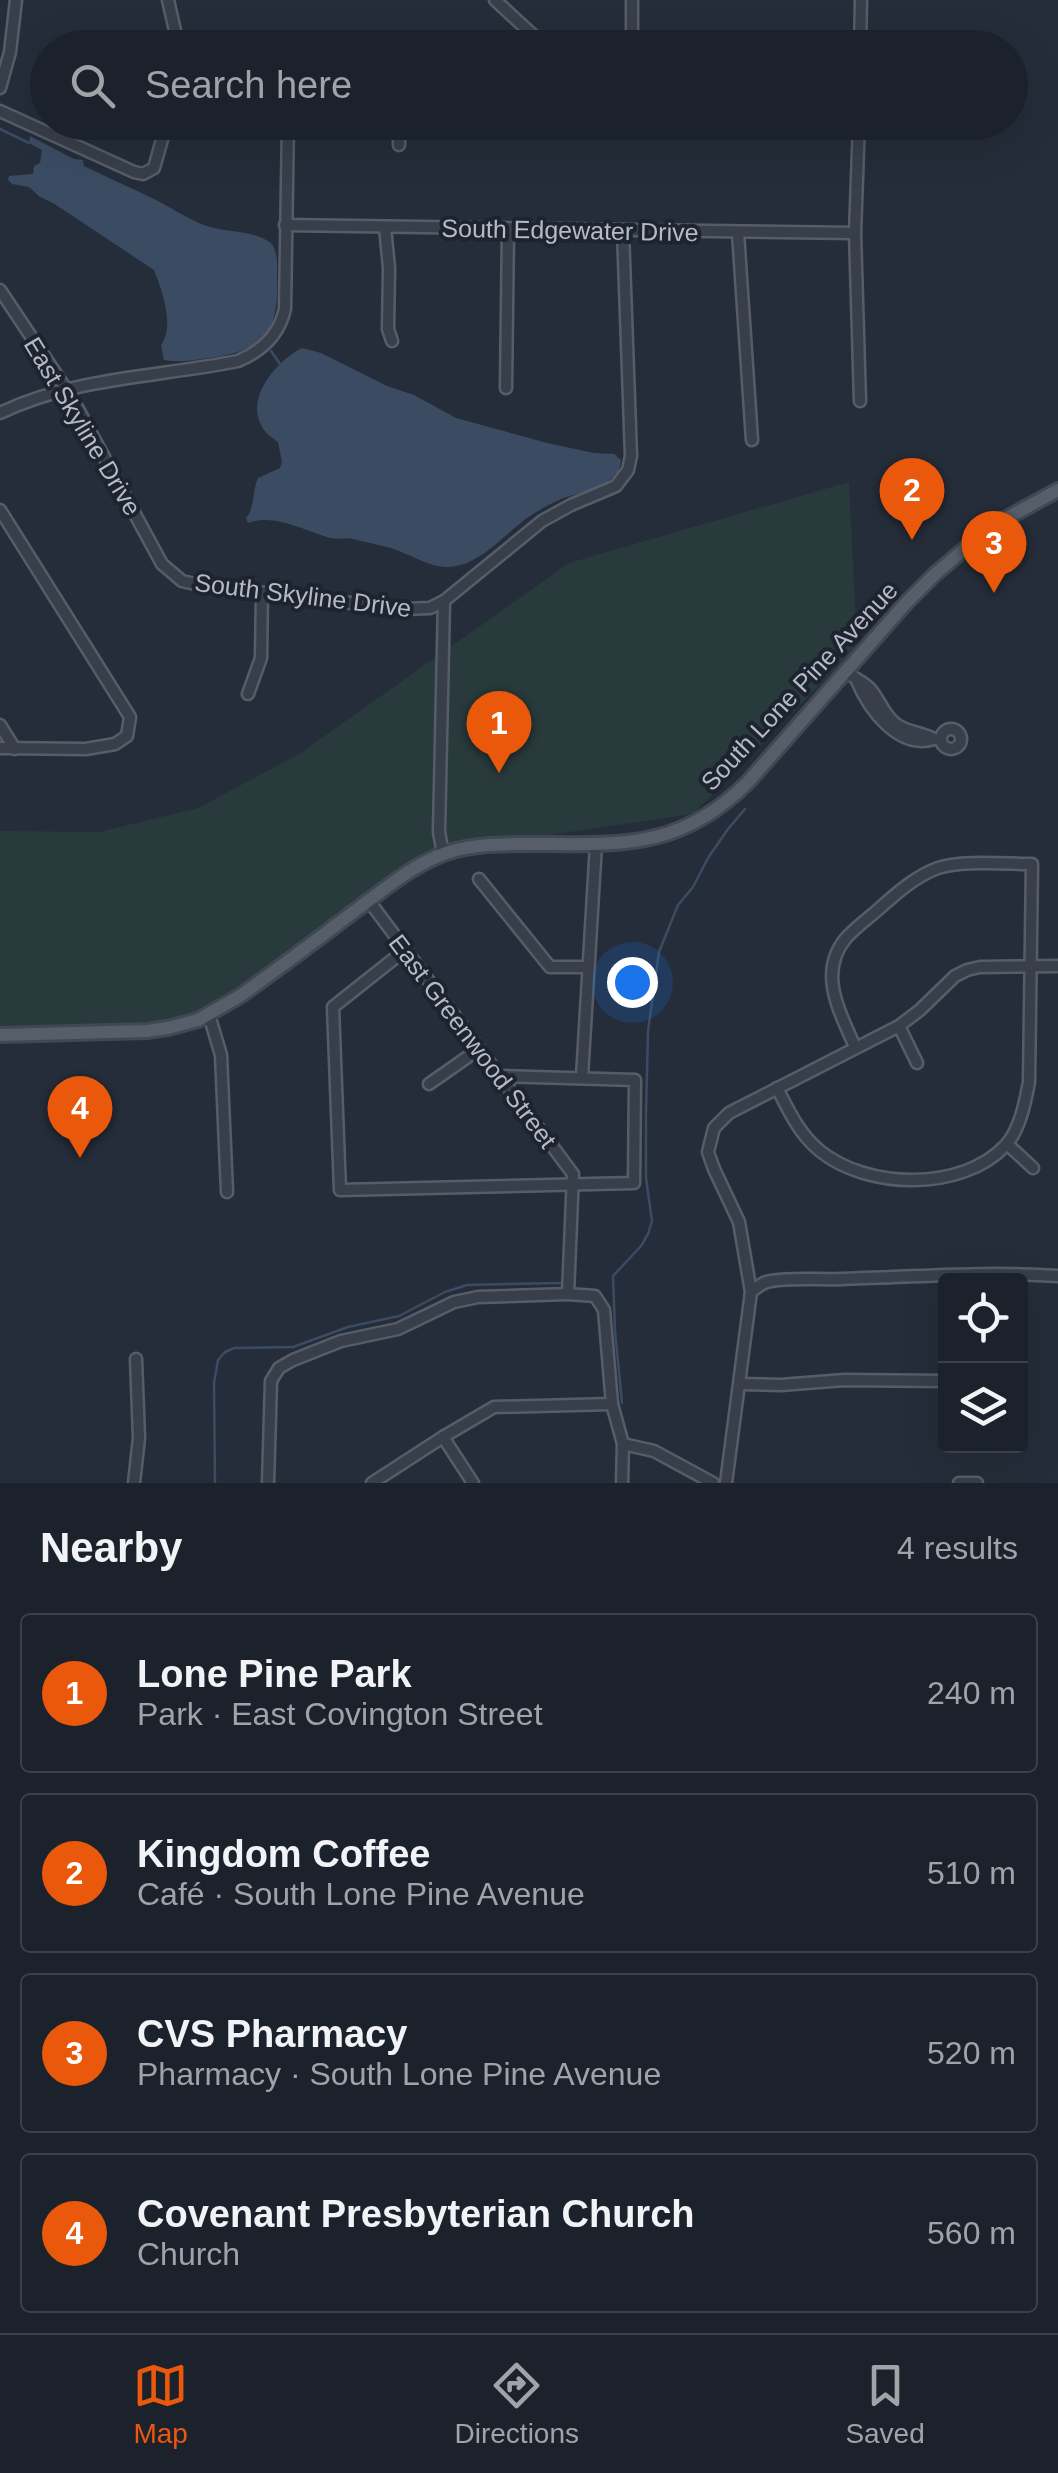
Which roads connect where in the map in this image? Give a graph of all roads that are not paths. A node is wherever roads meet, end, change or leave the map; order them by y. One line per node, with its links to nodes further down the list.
1 (16, 0): 10 (street)
2 (168, 0): 6 (street)
3 (494, 0): 7 (street)
4 (632, 0): 8 (street)
5 (862, 0): 9 (street)
6 (175, 30)
7 (526, 30)
8 (632, 30)
9 (861, 30)
10 (0, 88)
11 (0, 111): 12 (street)
12 (30, 125)
13 (64, 140): 14 (street)
14 (163, 140)
15 (287, 140): 19 (street)
16 (398, 140): 18 (street)
17 (858, 140): 24 (street)
18 (398, 145)
19 (285, 225): 20 (street, South Edgewater Drive); 27 (street)
20 (385, 227): 21 (street, South Edgewater Drive); 26 (street)
21 (508, 228): 22 (street, South Edgewater Drive); 28 (street)
22 (623, 231): 23 (street, South Edgewater Drive); 36 (street, South Skyline Drive)
23 (738, 233): 24 (street, South Edgewater Drive); 31 (street)
24 (855, 233): 29 (street)
25 (0, 290): 27 (street, East Skyline Drive)
26 (392, 341)
27 (66, 388): 30 (street); 34 (street, East Skyline Drive)
28 (506, 388)
29 (860, 401)
30 (0, 413)
31 (752, 440)
32 (1058, 492): 37 (main road, South Lone Pine Avenue)
33 (0, 510): 42 (street)
34 (162, 564): 35 (street, South Skyline Drive)
35 (262, 593): 36 (street, South Skyline Drive); 38 (street)
36 (444, 602): 44 (street)
37 (858, 683): 40 (street); 43 (main road, South Lone Pine Avenue)
38 (248, 694)
39 (0, 725): 42 (street)
40 (937, 740)
41 (0, 748): 42 (street)
42 (15, 749)
43 (596, 844): 44 (main road, South Lone Pine Avenue); 49 (street)
44 (443, 854): 46 (main road, South Lone Pine Avenue)
45 (479, 880): 49 (street)
46 (369, 901): 47 (street, East Greenwood Street); 51 (main road, South Lone Pine Avenue)
47 (405, 950): 55 (street, East Greenwood Street); 63 (street)
48 (1058, 966): 50 (street)
49 (588, 967): 58 (street)
50 (1030, 967): 52 (street); 54 (street); 61 (street)
51 (208, 1015): 53 (main road, South Lone Pine Avenue); 64 (street)
52 (899, 1026): 54 (street); 56 (street)
53 (0, 1035)
54 (855, 1047): 60 (street)
55 (479, 1049): 57 (street, East Greenwood Street); 59 (street)
56 (917, 1063)
57 (499, 1076): 58 (street); 63 (street, East Greenwood Street)
58 (582, 1078): 63 (street)
59 (429, 1084)
60 (777, 1088): 61 (street); 68 (street)
61 (1007, 1144): 62 (street)
62 (1032, 1168)
63 (574, 1183): 69 (street)
64 (227, 1192)
65 (1058, 1276): 66 (street)
66 (1028, 1277)
67 (938, 1278): 68 (street)
68 (751, 1292): 72 (street)
69 (568, 1294): 73 (street); 77 (street)
70 (136, 1359): 76 (street)
71 (938, 1381): 72 (street)
72 (741, 1384): 82 (street)
73 (612, 1404): 74 (street); 75 (street)
74 (444, 1437): 78 (street); 79 (street)
75 (623, 1444): 80 (street); 81 (street)
76 (134, 1483)
77 (268, 1483)
78 (372, 1483)
79 (473, 1483)
80 (622, 1483)
81 (712, 1483)
82 (726, 1483)
83 (959, 1483): 84 (street)
84 (977, 1483)

